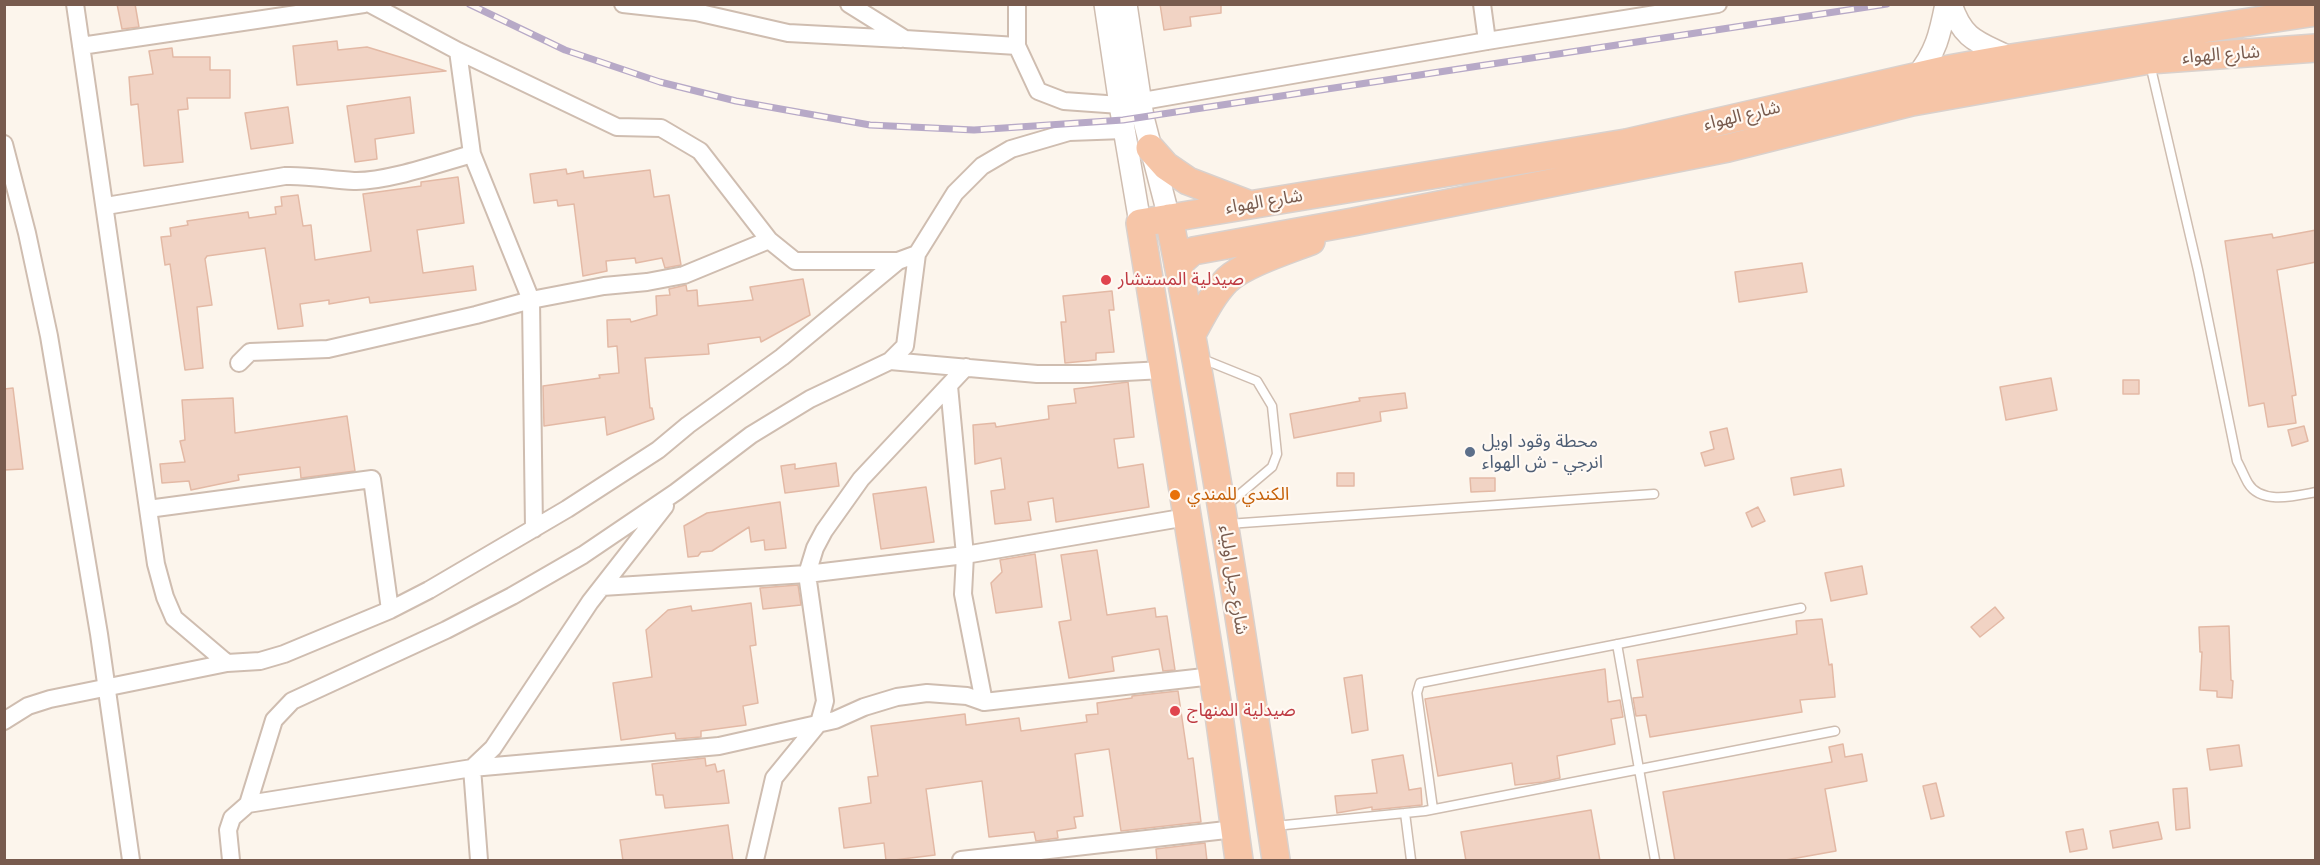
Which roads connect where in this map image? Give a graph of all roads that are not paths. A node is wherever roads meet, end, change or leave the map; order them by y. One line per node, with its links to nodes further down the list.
1 (75, 4): 17 (street)
2 (364, 4): 17 (street)
3 (370, 4): 20 (street)
4 (623, 4): 13 (street)
5 (849, 4): 15 (street)
6 (1017, 4): 18 (street)
7 (1105, 4): 24 (street)
8 (1126, 4): 24 (street)
9 (1482, 4): 16 (street)
10 (1946, 4): 23 (street)
11 (1951, 4): 21 (street)
12 (1712, 5): 16 (street)
13 (701, 8): 15 (street)
14 (2316, 12): 21 (highway, شارع الهواء)
15 (905, 39): 18 (street)
16 (1487, 41): 24 (street)
17 (81, 45): 30 (street)
18 (1017, 46): 24 (street)
19 (2316, 48): 22 (highway, شارع الهواء)
20 (458, 51): 28 (street); 34 (street)
21 (2011, 58): 23 (highway, شارع الهواء)
22 (2149, 60): 32 (highway, شارع الهواء); 47 (lane)
23 (1916, 76): 29 (highway, شارع الهواء)
24 (1130, 104): 25 (street); 27 (street)
25 (1124, 130): 33 (street); 35 (street)
26 (4, 144): 61 (street)
27 (1150, 148): 29 (highway); 31 (street)
28 (472, 154): 30 (street); 39 (street)
29 (1249, 204): 31 (highway, شارع الهواء)
30 (106, 206): 49 (street)
31 (1169, 218): 33 (highway, شارع الهواء); 37 (highway, شارع جبل اولياء)
32 (1353, 222): 37 (highway, شارع الهواء); 40 (highway)
33 (1140, 223): 38 (highway, شارع جبل اولياء)
34 (769, 240): 36 (street); 39 (street)
35 (917, 254): 36 (street); 41 (street)
36 (898, 261): 52 (street)
37 (1178, 264): 38 (highway); 40 (highway, شارع جبل اولياء)
38 (1147, 267): 44 (highway, شارع جبل اولياء)
39 (531, 300): 42 (street); 52 (street)
40 (1194, 345): 51 (highway, شارع جبل اولياء); 51 (lane)
41 (890, 362): 43 (street); 46 (street)
42 (239, 363)
43 (966, 367): 44 (street); 45 (street)
44 (1163, 370): 50 (highway, شارع جبل اولياء)
45 (949, 386): 53 (street); 54 (street)
46 (676, 492): 55 (street); 68 (street)
47 (2316, 492)
48 (1654, 494): 51 (lane)
49 (148, 509): 57 (street); 59 (street)
50 (1187, 517): 53 (street); 60 (highway, شارع جبل اولياء)
51 (1223, 517): 71 (highway, شارع جبل اولياء)
52 (534, 529): 57 (street)
53 (965, 555): 54 (street); 62 (street)
54 (807, 574): 55 (street); 64 (street)
55 (602, 587): 66 (street)
56 (1801, 608): 58 (lane)
57 (390, 610): 59 (street)
58 (1617, 644): 67 (lane); 69 (lane)
59 (227, 663): 61 (street)
60 (1213, 676): 62 (street); 72 (highway, شارع جبل اولياء)
61 (107, 689): 63 (street); 73 (street)
62 (984, 702): 64 (street)
63 (4, 721)
64 (819, 723): 66 (street); 76 (street)
65 (1835, 731): 67 (lane)
66 (472, 768): 68 (street); 75 (street)
67 (1638, 770): 69 (lane); 81 (lane)
68 (248, 804): 74 (street)
69 (1433, 809): 70 (lane)
70 (1405, 813): 71 (lane); 80 (lane)
71 (1271, 827): 79 (highway, شارع جبل اولياء)
72 (1235, 829): 77 (street); 78 (highway, شارع جبل اولياء)
73 (131, 861)
74 (231, 861)
75 (479, 861)
76 (755, 861)
77 (961, 861)
78 (1239, 861)
79 (1276, 861)
80 (1411, 861)
81 (1654, 861)

